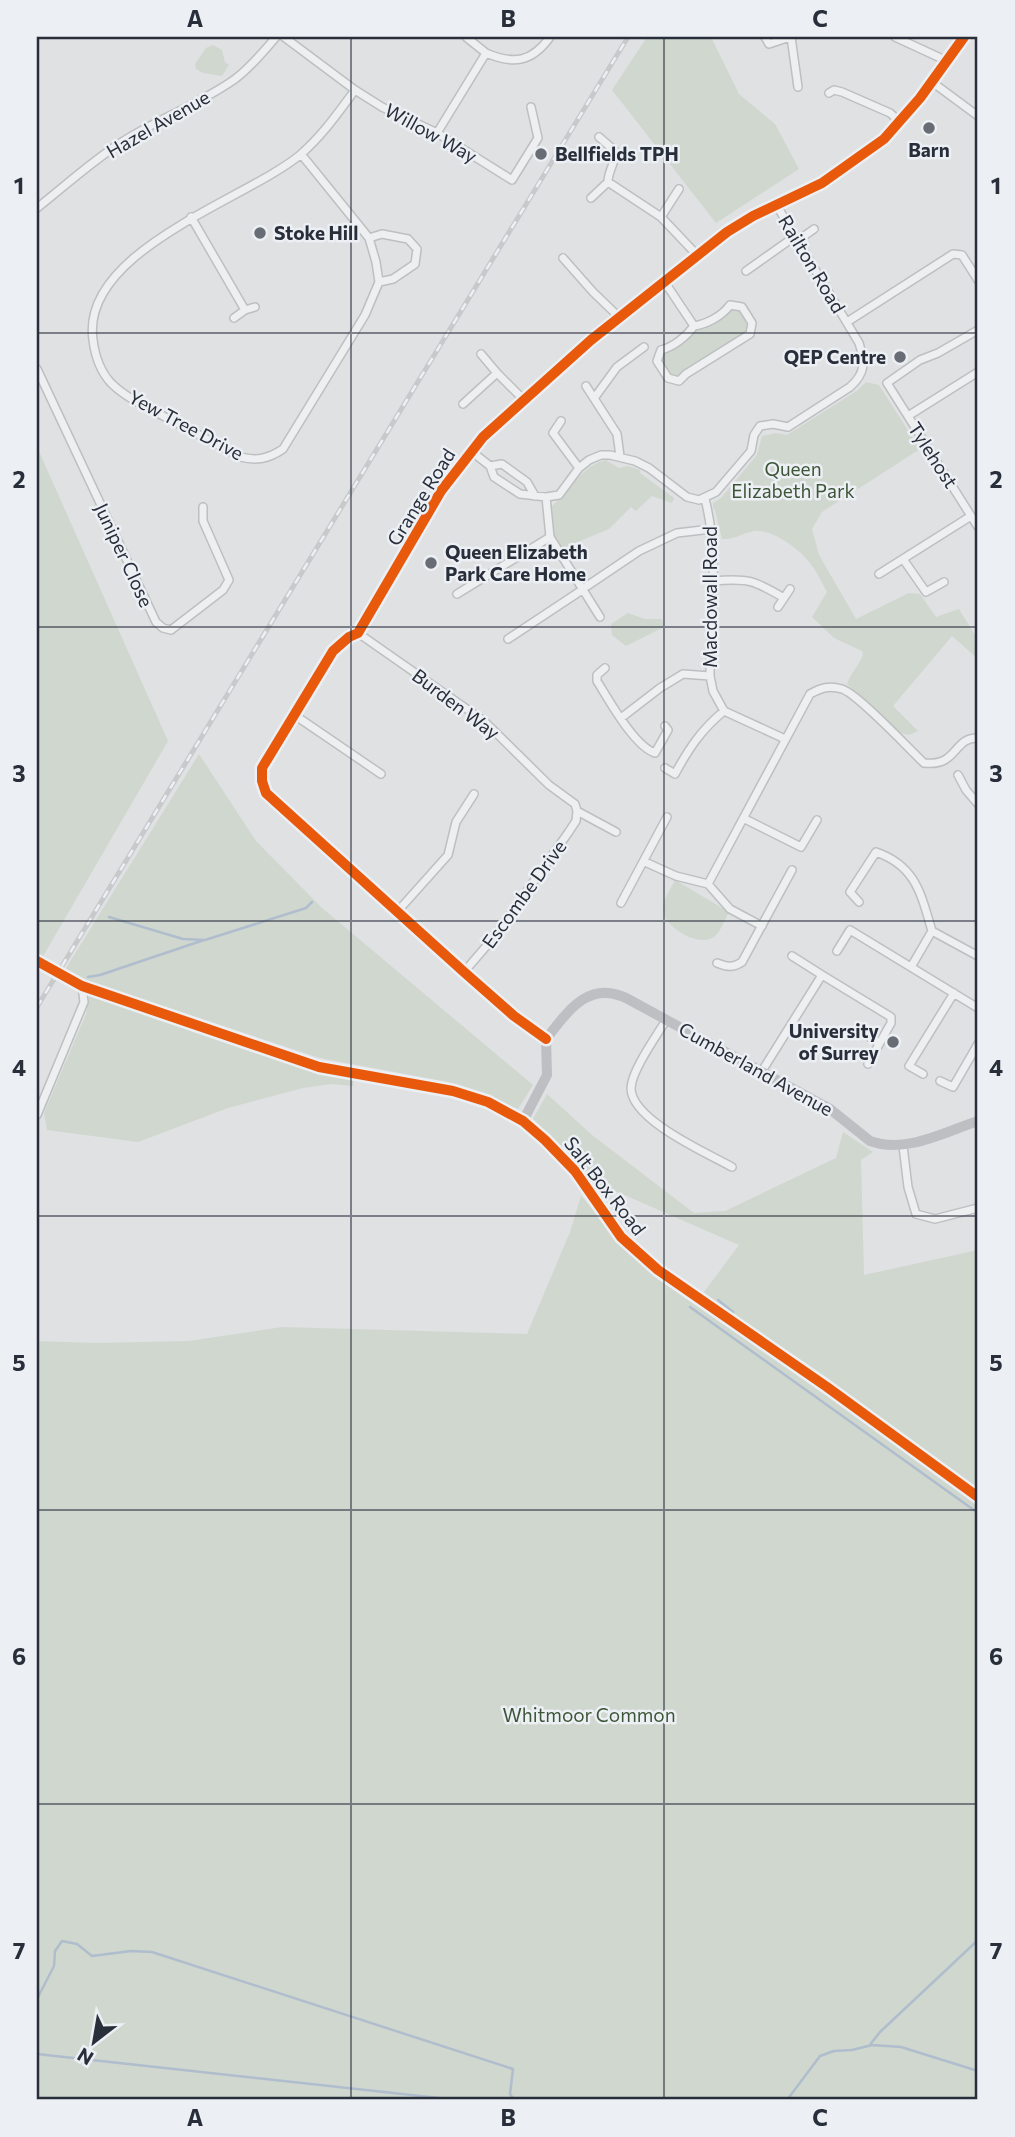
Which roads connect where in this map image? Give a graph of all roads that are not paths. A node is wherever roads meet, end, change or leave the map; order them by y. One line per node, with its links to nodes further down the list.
1 (276, 37): 25 (street, Hazel Avenue)
2 (285, 37): 13 (street, Willow Way)
3 (466, 37): 9 (street)
4 (550, 37): 9 (street)
5 (765, 37): 6 (street)
6 (790, 37): 12 (street)
7 (895, 37): 10 (street)
8 (964, 37): 10 (street, Grange Road)
9 (486, 52): 18 (street)
10 (947, 61): 11 (street, Grange Road)
11 (932, 82): 16 (street); 17 (street, Grange Road)
12 (798, 87)
13 (355, 90): 18 (street, Willow Way); 20 (street, Yew Tree Drive)
14 (829, 93): 17 (street)
15 (531, 107): 18 (street, Willow Way)
16 (978, 116)
17 (900, 122): 24 (street, Grange Road)
18 (437, 133)
19 (599, 137): 21 (street)
20 (301, 154): 27 (street, Yew Tree Drive); 29 (street)
21 (608, 182): 23 (street); 26 (street)
22 (679, 190): 26 (street)
23 (590, 198)
24 (777, 206): 30 (street, Railton Road); 31 (street, Grange Road)
25 (37, 208)
26 (661, 217): 31 (street)
27 (191, 218): 36 (street, Yew Tree Drive); 38 (street)
28 (814, 229): 30 (street)
29 (369, 237): 36 (street); 36 (street)
30 (795, 239): 33 (street); 41 (street, Railton Road)
31 (697, 255): 35 (street, Grange Road)
32 (563, 258): 39 (street)
33 (746, 271)
34 (978, 280): 41 (street, Railton Road)
35 (664, 281): 39 (street, Grange Road); 42 (street)
36 (379, 282)
37 (255, 307): 38 (street)
38 (245, 310): 40 (street)
39 (619, 317): 51 (street, Grange Road)
40 (234, 318)
41 (847, 322): 61 (street, Railton Road)
42 (694, 327): 42 (street)
43 (978, 330): 53 (street, Tylehost)
44 (644, 347): 50 (street)
45 (481, 354): 48 (street)
46 (37, 369): 62 (street, Juniper Close)
47 (978, 372): 53 (street)
48 (497, 373): 51 (street); 52 (street)
49 (586, 386): 50 (street)
50 (595, 397): 56 (street)
51 (524, 400): 55 (street, Grange Road)
52 (463, 404)
53 (908, 416): 63 (street, Tylehost)
54 (561, 421): 58 (street)
55 (471, 451): 57 (street); 77 (street, Grange Road)
56 (620, 456): 58 (street); 61 (street)
57 (490, 466): 59 (street); 59 (street)
58 (579, 468): 60 (street)
59 (535, 496): 60 (street)
60 (547, 497): 66 (street)
61 (705, 499): 65 (street, Macdowall Road)
62 (203, 508)
63 (971, 516): 64 (street, Tylehost); 67 (street)
64 (978, 527)
65 (711, 529): 69 (street, Macdowall Road); 71 (street)
66 (550, 537): 71 (street); 73 (street)
67 (904, 559): 68 (street); 70 (street)
68 (879, 574)
69 (713, 581): 74 (street); 80 (street, Macdowall Road)
70 (944, 582)
71 (585, 588): 76 (street); 78 (street)
72 (790, 589): 74 (street)
73 (457, 594)
74 (784, 598): 75 (street)
75 (778, 607)
76 (600, 617)
77 (358, 633): 82 (street, Grange Road); 92 (street, Burden Way)
78 (508, 639)
79 (605, 668): 83 (street)
80 (710, 676): 81 (street, Macdowall Road); 83 (street)
81 (724, 710): 86 (street); 87 (street)
82 (293, 714): 88 (street); 102 (street, Grange Road)
83 (621, 718): 84 (street)
84 (665, 726)
85 (978, 738): 86 (street)
86 (785, 739): 94 (street)
87 (664, 768)
88 (381, 774)
89 (958, 775): 91 (street)
90 (474, 794): 102 (street)
91 (978, 804)
92 (577, 811): 96 (street, Burden Way); 111 (street, Escombe Drive)
93 (667, 817): 97 (street)
94 (745, 819): 95 (street); 99 (street)
95 (817, 820)
96 (617, 832)
97 (645, 862): 99 (street); 101 (street)
98 (792, 870): 103 (street)
99 (708, 884): 103 (street)
100 (859, 902): 104 (street)
101 (621, 903)
102 (397, 912): 111 (street, Grange Road)
103 (762, 926): 109 (street)
104 (932, 931): 107 (street); 110 (street)
105 (836, 951): 110 (street)
106 (792, 956): 112 (street)
107 (978, 956)
108 (37, 961): 113 (street, Salt Box Road)
109 (717, 963)
110 (911, 967): 114 (street)
111 (464, 972): 118 (street, Grange Road)
112 (822, 975): 119 (street); 122 (street)
113 (82, 986): 125 (street); 126 (street, Salt Box Road)
114 (954, 993): 115 (street); 123 (street)
115 (978, 1008)
116 (666, 1020): 118 (street, Cumberland Avenue); 122 (street, Cumberland Avenue); 129 (street)
117 (861, 1032): 119 (street)
118 (546, 1039): 126 (street)
119 (879, 1043): 121 (street)
120 (978, 1044): 124 (street)
121 (868, 1064)
122 (762, 1071): 128 (street, Cumberland Avenue)
123 (923, 1074)
124 (940, 1081)
125 (37, 1115)
126 (523, 1121): 131 (street, Salt Box Road)
127 (978, 1121): 128 (street, Cumberland Avenue)
128 (903, 1146): 130 (street)
129 (732, 1167)
130 (978, 1208)
131 (978, 1497)

